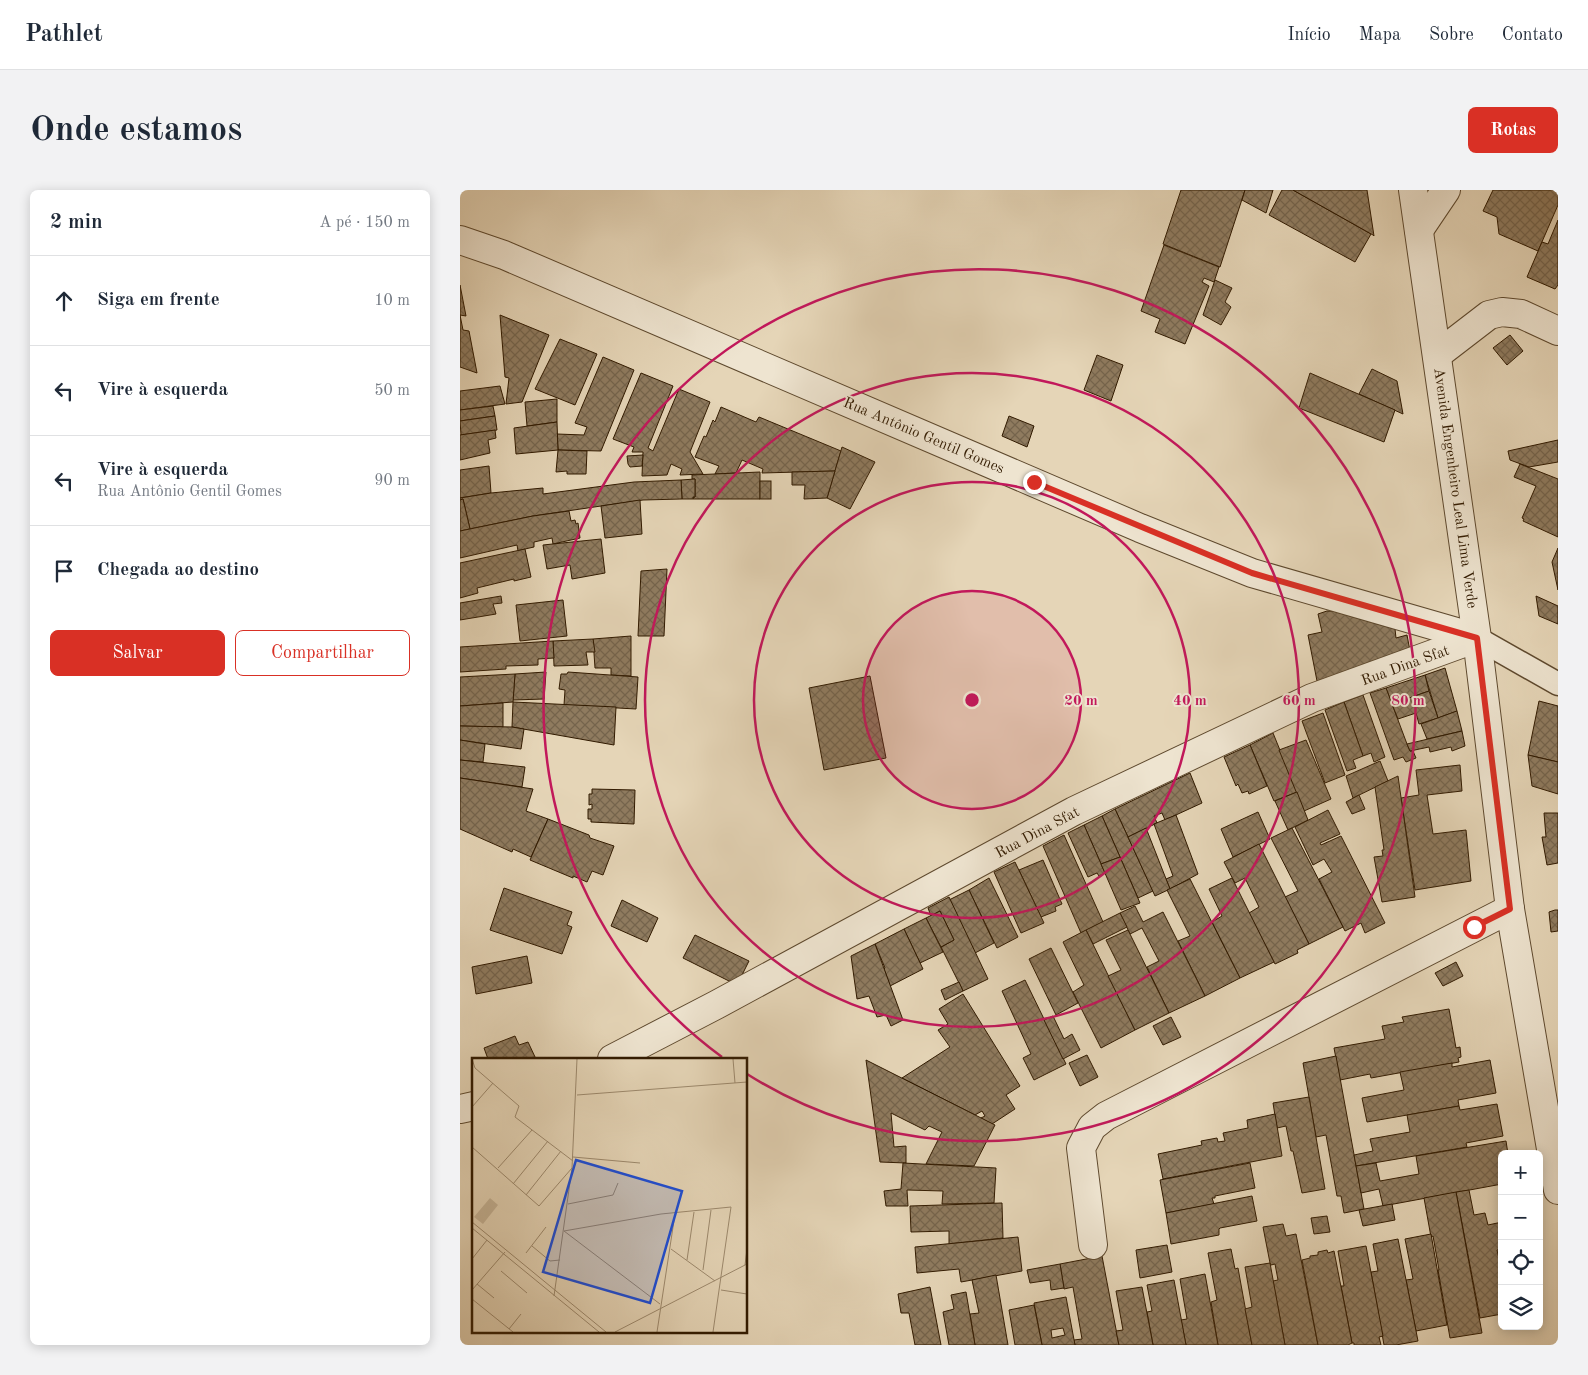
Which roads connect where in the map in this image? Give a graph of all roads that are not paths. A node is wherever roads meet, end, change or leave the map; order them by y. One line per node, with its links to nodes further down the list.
1 (1413, 190): 3 (street, Avenida Engenheiro Leal Lima Verde)
2 (1446, 190): 3 (street)
3 (1418, 230): 6 (street, Avenida Engenheiro Leal Lima Verde)
4 (460, 240): 7 (street, Rua Antônio Gentil Gomes)
5 (1558, 331): 6 (street)
6 (1437, 355): 7 (street, Avenida Engenheiro Leal Lima Verde)
7 (1477, 638): 8 (lane, Rua Antônio Gentil Gomes); 9 (street, Avenida Engenheiro Leal Lima Verde); 10 (street, Rua Dina Sfat)
8 (1558, 684)
9 (1510, 909): 11 (street, Avenida Engenheiro Leal Lima Verde); 12 (street)
10 (614, 1058)
11 (1558, 1190)
12 (1093, 1245)

